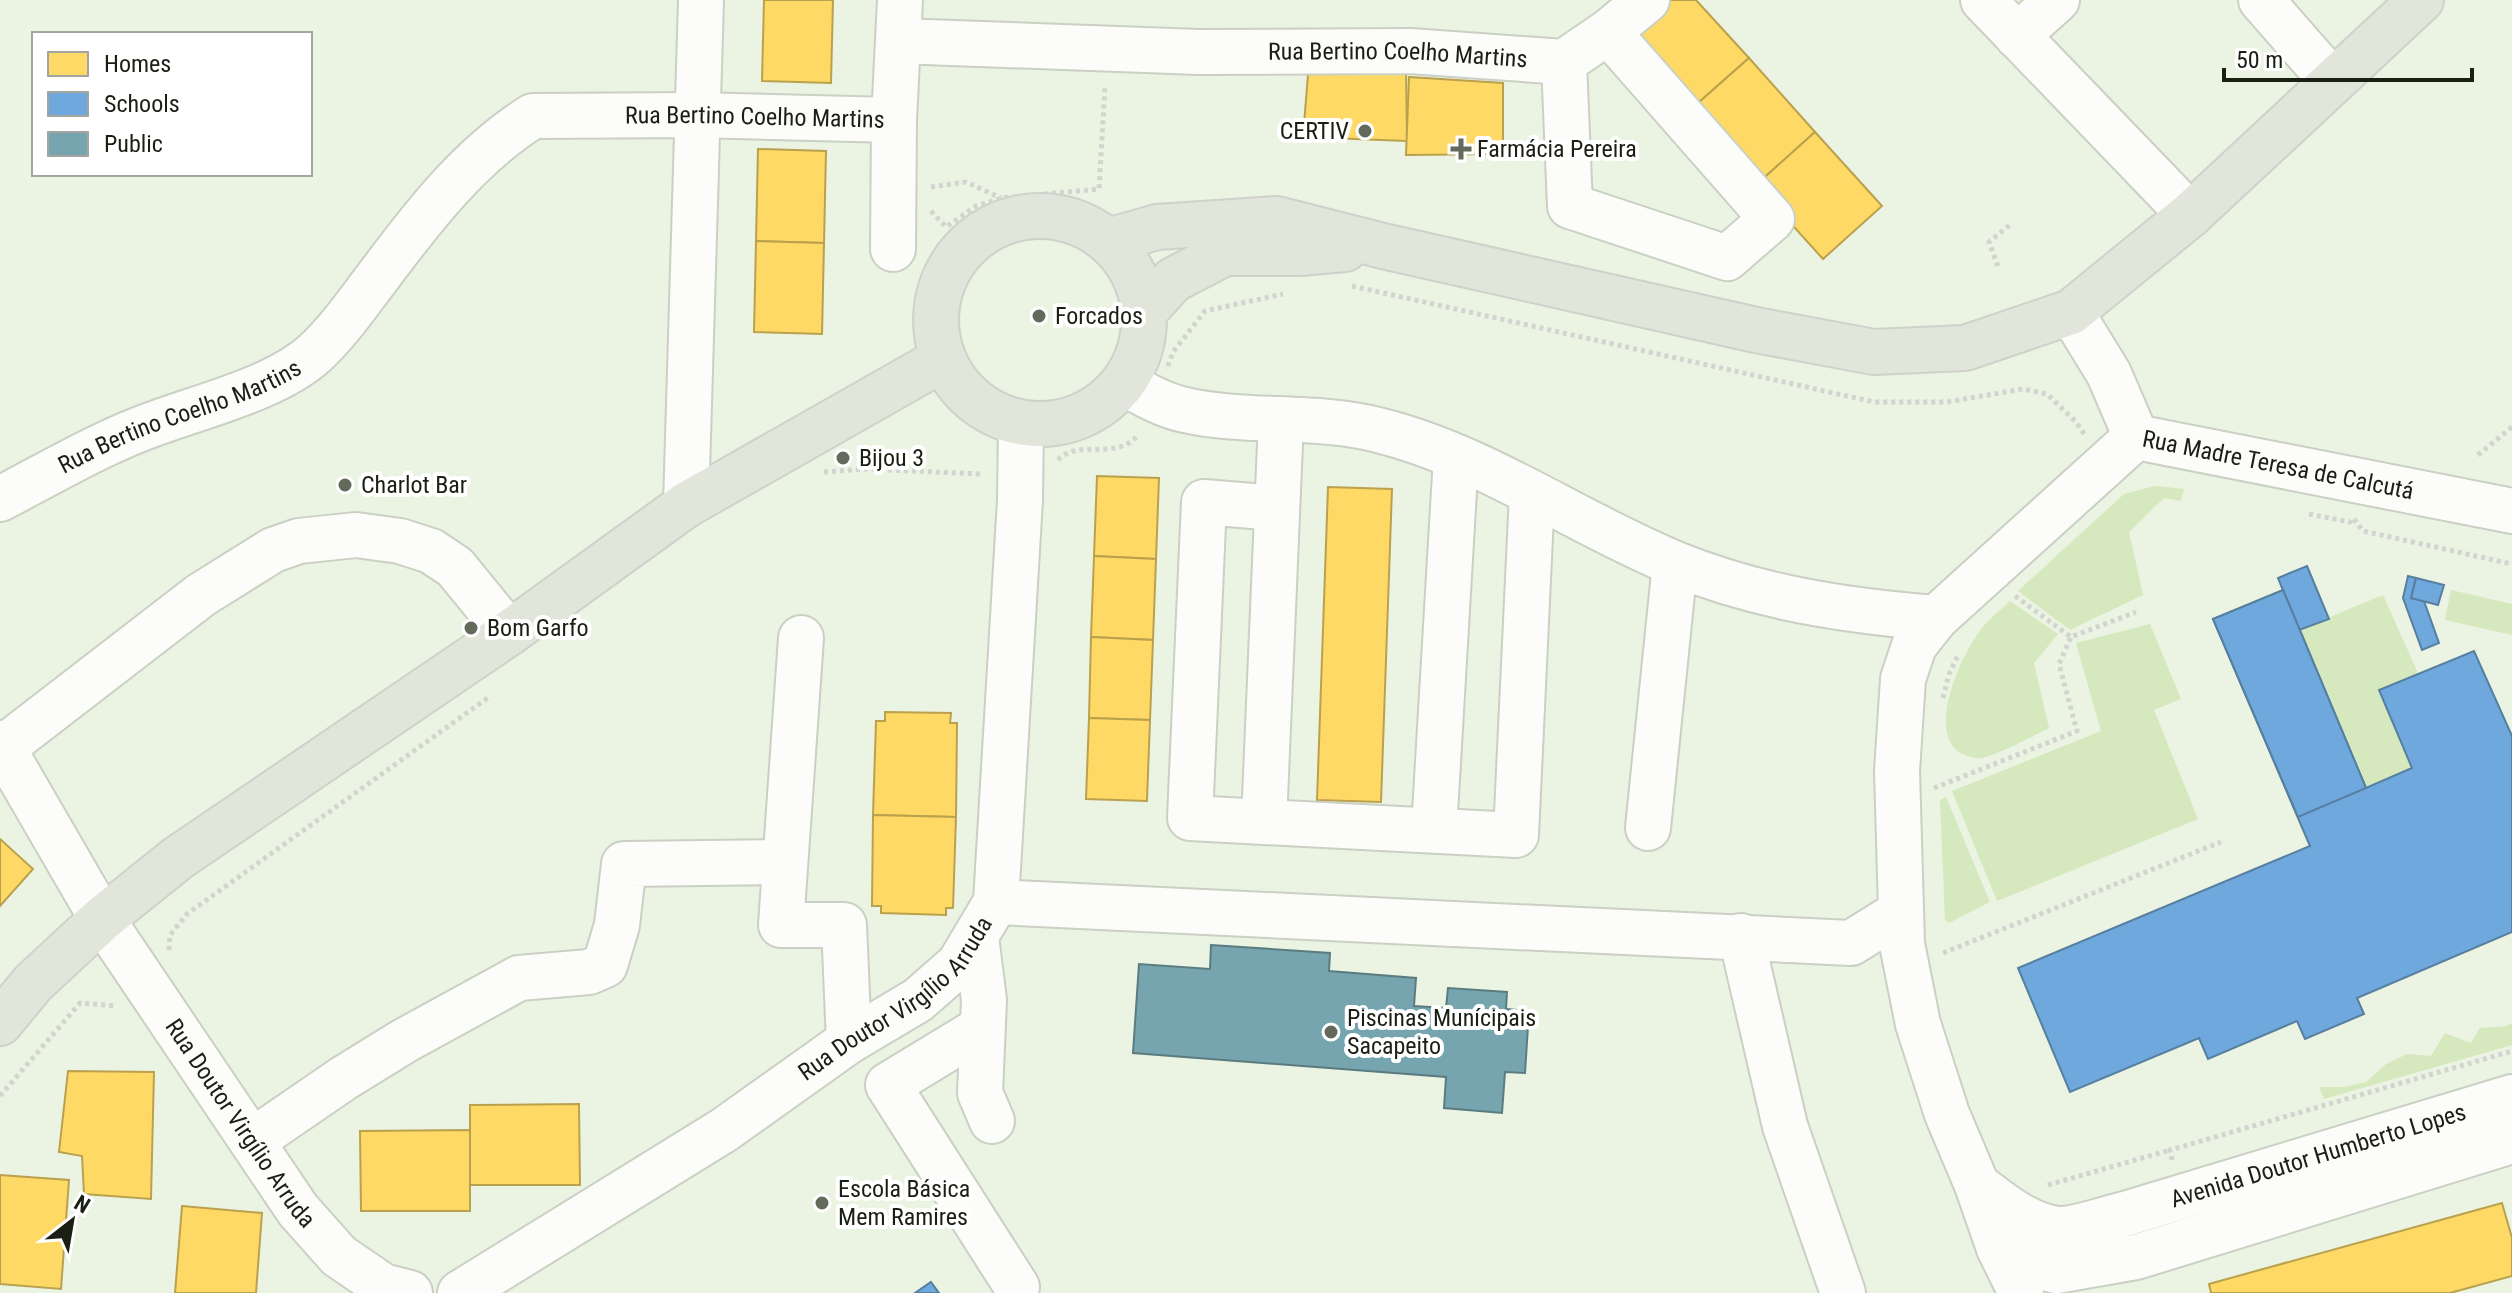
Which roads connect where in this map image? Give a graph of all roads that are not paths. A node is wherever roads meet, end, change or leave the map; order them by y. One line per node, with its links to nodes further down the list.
1 (701, 0): 12 (street)
2 (1647, 0): 8 (street, Rua Bertino Coelho Martins)
3 (1983, 0): 9 (street)
4 (2057, 0): 9 (street)
5 (2261, 0): 11 (street)
6 (2421, 0): 11 (main road)
7 (899, 21): 10 (street, Rua Bertino Coelho Martins); 13 (street, Rua Bertino Coelho Martins)
8 (1608, 32): 10 (street, Rua Bertino Coelho Martins); 10 (street)
9 (2017, 36): 14 (street)
10 (1564, 62)
11 (2332, 81): 14 (main road)
12 (697, 115): 13 (street, Rua Bertino Coelho Martins); 27 (street, Rua Bertino Coelho Martins); 28 (street)
13 (894, 120): 17 (street)
14 (2190, 215): 19 (main road)
15 (1108, 241): 16 (main road); 18 (main road); 20 (main road)
16 (1383, 246): 18 (main road); 19 (main road)
17 (893, 249)
18 (1144, 312): 21 (main road)
19 (2071, 312): 24 (street, Rua Madre Teresa de Calcutá)
20 (943, 359): 23 (main road); 28 (main road)
21 (1139, 392): 22 (street); 23 (main road)
22 (1281, 420): 25 (street); 29 (street)
23 (1021, 423): 42 (street, Rua Doutor Virgílio Arruda)
24 (2121, 451): 30 (street, Rua Madre Teresa de Calcutá); 32 (street)
25 (1456, 457): 26 (street); 38 (street)
26 (1532, 494): 31 (street); 38 (street)
27 (0, 499)
28 (686, 505): 33 (main road)
29 (1277, 508): 36 (street); 36 (street)
30 (2512, 511)
31 (1675, 564): 32 (street); 37 (street)
32 (1950, 632): 40 (street)
33 (509, 633): 35 (street); 41 (main road)
34 (801, 638): 39 (street)
35 (1, 747): 41 (street, Rua Doutor Virgílio Arruda)
36 (1264, 822): 38 (street)
37 (1648, 828)
38 (1434, 830)
39 (784, 862): 46 (street); 49 (street)
40 (1901, 912): 43 (street); 51 (street)
41 (102, 919): 44 (main road); 49 (street, Rua Doutor Virgílio Arruda)
42 (986, 919): 43 (street); 45 (street); 46 (street, Rua Doutor Virgílio Arruda)
43 (1741, 936): 58 (street)
44 (0, 1023)
45 (982, 1028): 48 (street); 55 (street)
46 (849, 1041): 57 (street, Rua Doutor Virgílio Arruda)
47 (2512, 1097): 52 (street, Avenida Doutor Humberto Lopes)
48 (992, 1121)
49 (252, 1141): 56 (street, Rua Doutor Virgílio Arruda)
50 (2512, 1141): 54 (street)
51 (1977, 1185): 52 (street, Avenida Doutor Humberto Lopes); 53 (street)
52 (2125, 1214): 54 (street)
53 (1999, 1248): 54 (street); 59 (street)
54 (2141, 1275)
55 (1017, 1287)
56 (410, 1293)
57 (460, 1293)
58 (1843, 1293)
59 (2021, 1293)

